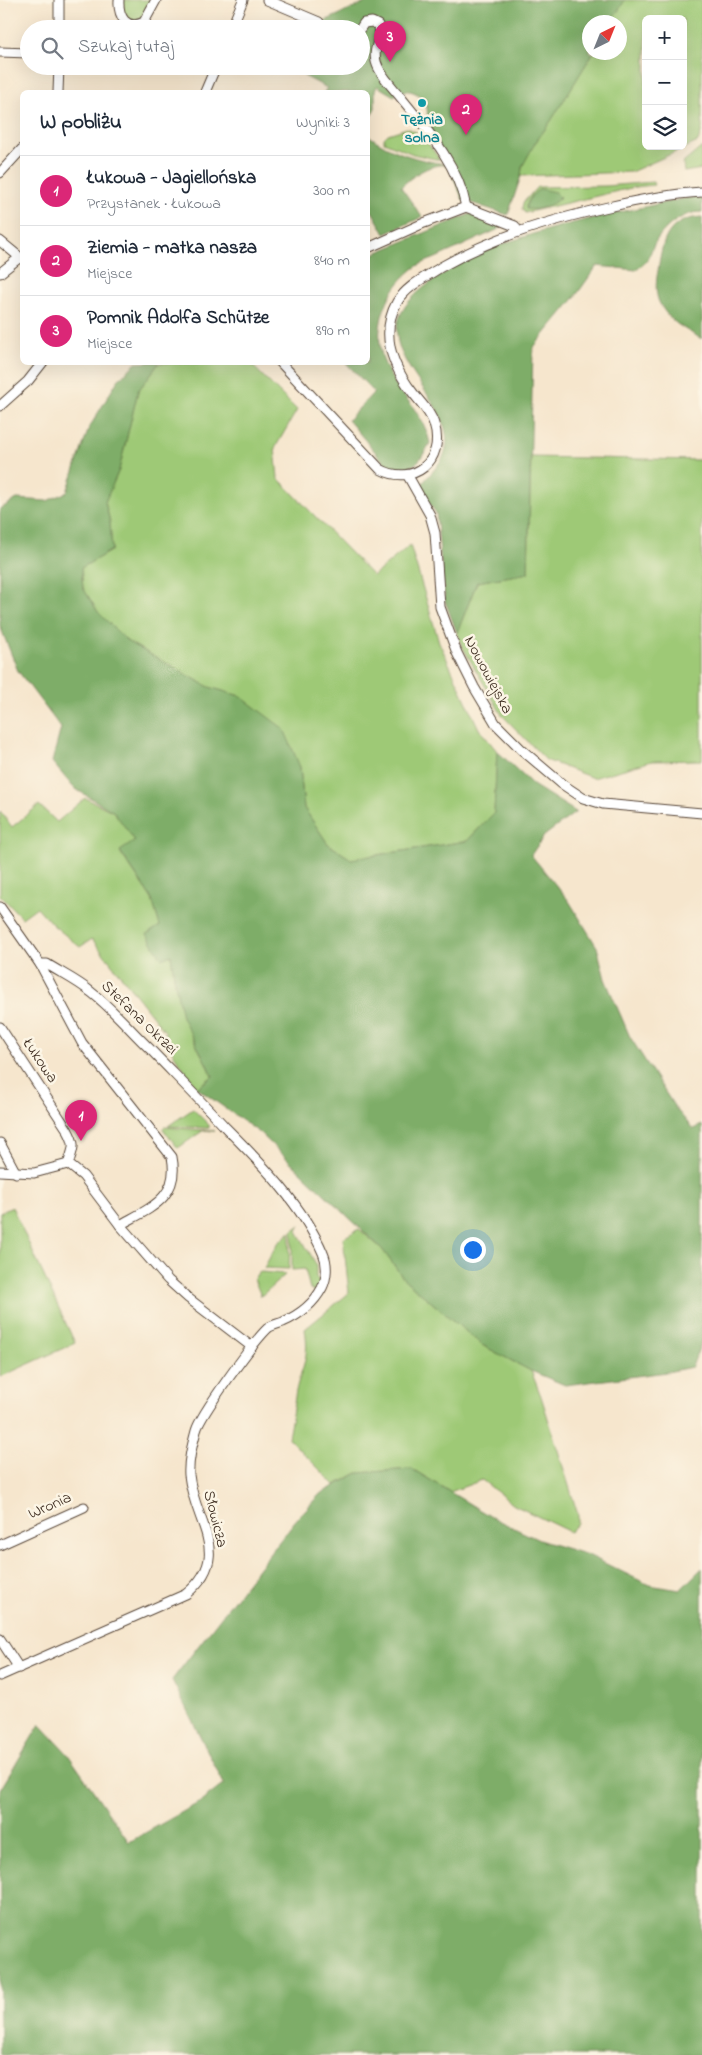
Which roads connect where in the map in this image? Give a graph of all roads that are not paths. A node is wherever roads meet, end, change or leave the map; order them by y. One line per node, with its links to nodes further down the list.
1 (59, 0): 6 (street)
2 (119, 0): 7 (street)
3 (156, 0): 8 (street)
4 (243, 0): 9 (street)
5 (267, 0): 10 (street)
6 (59, 20)
7 (123, 20)
8 (145, 20)
9 (235, 20)
10 (314, 20)
11 (370, 22): 21 (street)
12 (0, 52): 13 (street)
13 (20, 53)
14 (59, 75): 16 (street)
15 (212, 75): 17 (street)
16 (58, 90)
17 (206, 90)
18 (20, 151): 19 (street)
19 (0, 174)
20 (702, 192): 22 (street)
21 (466, 207): 22 (street); 24 (street)
22 (517, 231): 31 (street)
23 (0, 241): 25 (street)
24 (370, 247)
25 (20, 257)
26 (20, 259): 27 (street)
27 (0, 273)
28 (41, 365): 30 (street)
29 (283, 365): 31 (street)
30 (0, 406)
31 (408, 476): 32 (street, Nowowiejska)
32 (702, 812)
33 (0, 907): 34 (street)
34 (40, 964): 40 (street); 41 (street, Stefana Okrzei)
35 (0, 1027): 37 (street, Łukowa)
36 (0, 1143): 39 (street)
37 (68, 1164): 39 (street); 40 (street)
38 (0, 1171): 39 (street)
39 (16, 1173)
40 (120, 1225): 42 (street)
41 (269, 1327): 42 (street, Słowicza)
42 (252, 1347): 46 (street, Słowicza)
43 (84, 1507): 44 (street, Wronia)
44 (0, 1544)
45 (0, 1639): 46 (street)
46 (18, 1668): 47 (street, Słowicza)
47 (0, 1676)

